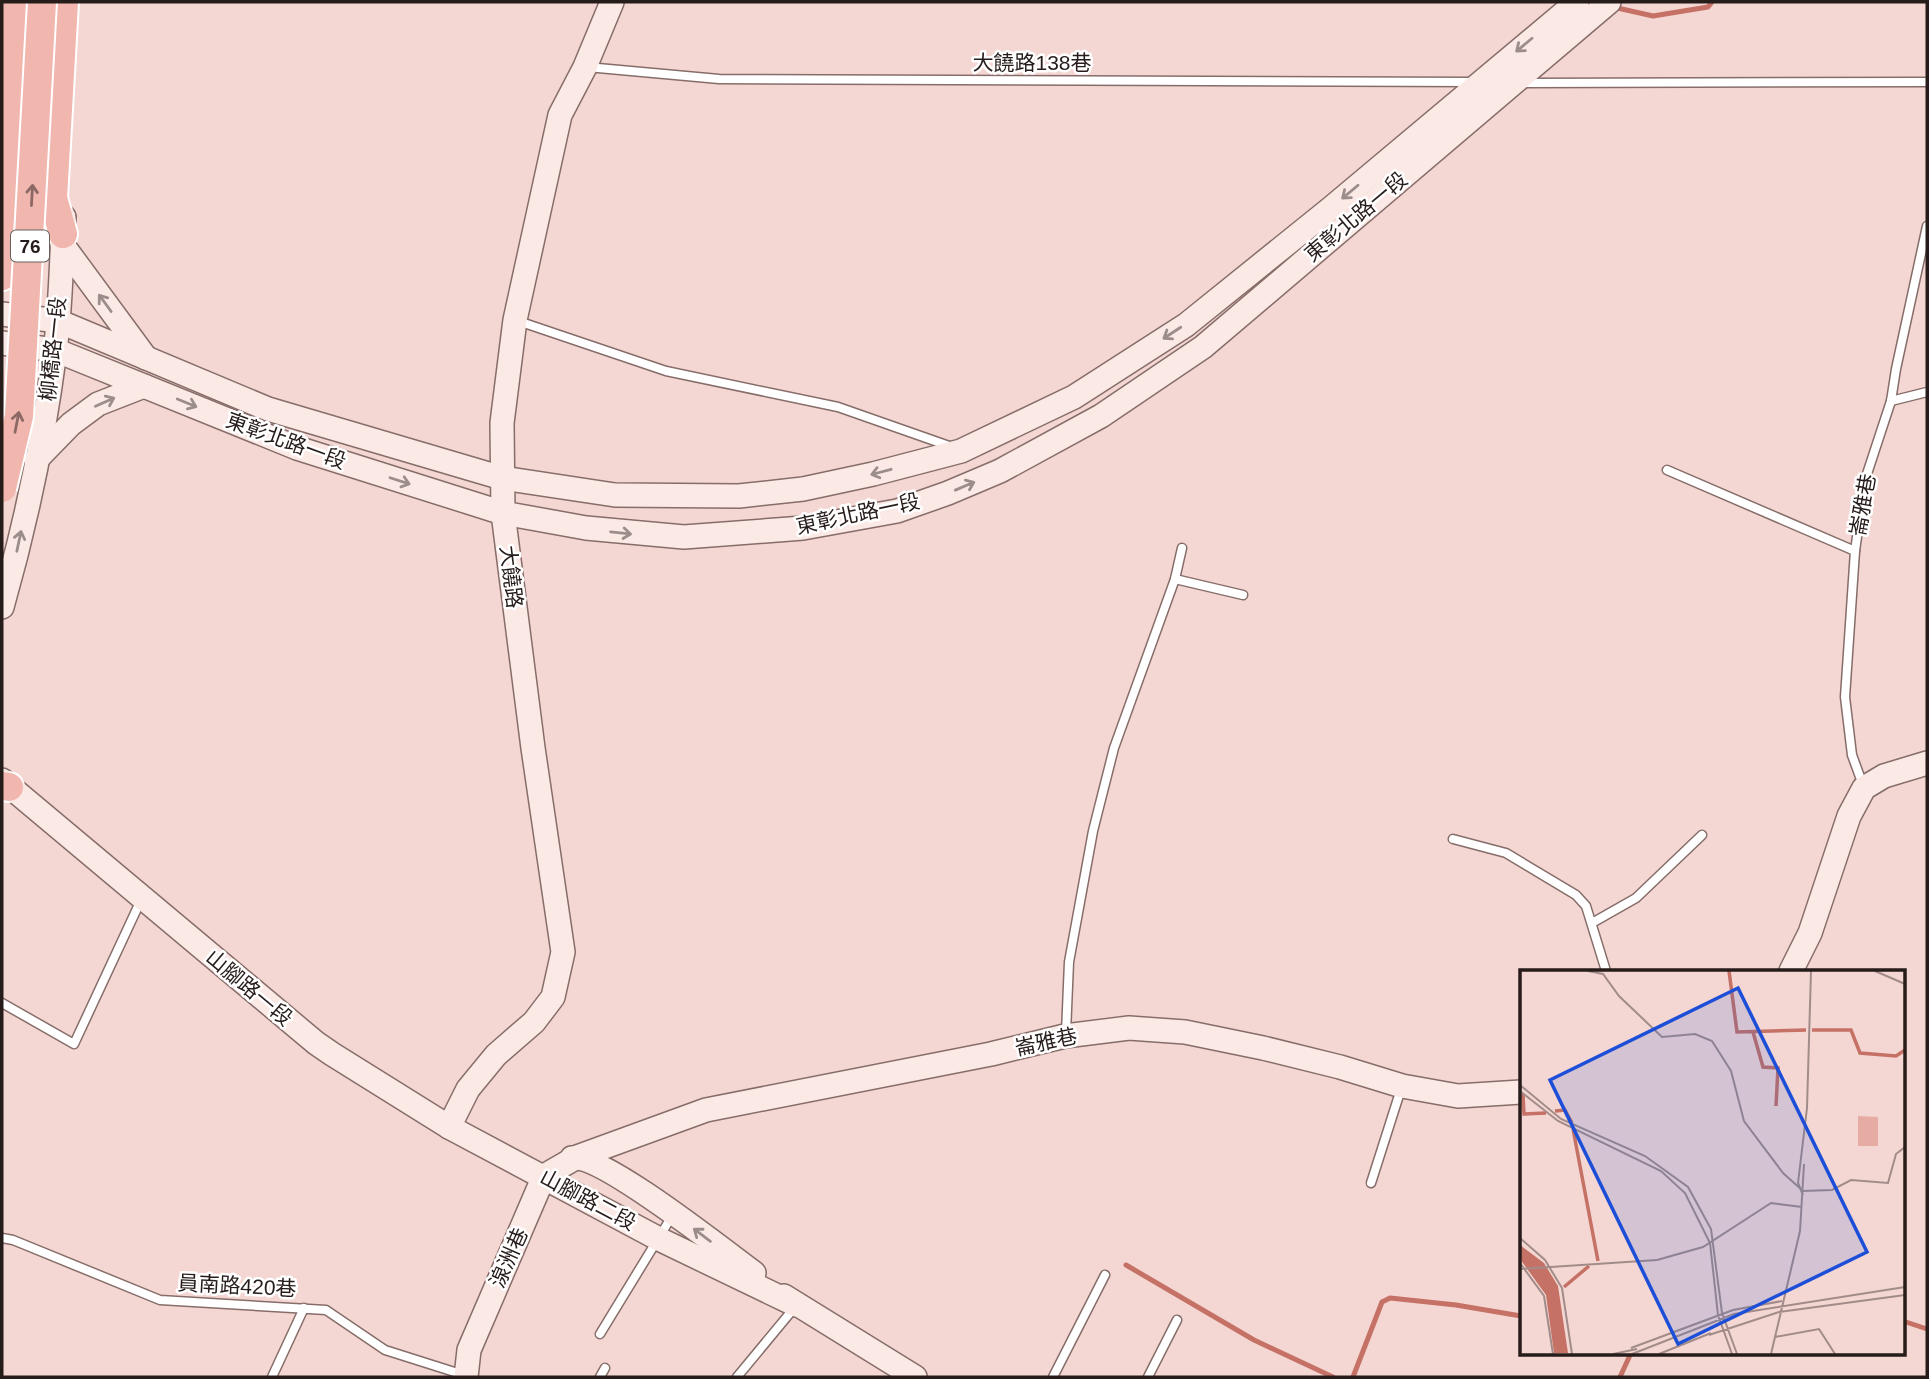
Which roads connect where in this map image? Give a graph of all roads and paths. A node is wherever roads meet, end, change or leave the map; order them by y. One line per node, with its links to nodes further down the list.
1 (16, 2): 14 (highway, 76)
2 (42, 2): 28 (highway, 76, one-way to 2, bridge)
3 (64, 2): 13 (highway)
4 (75, 2): 13 (street, 柳橋路一段)
5 (612, 2): 8 (street, 大饒路)
6 (1577, 2): 9 (street, 東彰北路一段, one-way to 9)
7 (1609, 2): 11 (street, 東彰北路一段)
8 (585, 67): 9 (lane, 大饒路138巷); 16 (street, 大饒路)
9 (1480, 82): 11 (lane, 大饒路138巷); 24 (street, 東彰北路一段, one-way to 24)
10 (1927, 82): 11 (lane, 大饒路138巷)
11 (1512, 83): 29 (street, 東彰北路一段, one-way to 11)
12 (1927, 226): 23 (lane, 崙雅巷)
13 (63, 239): 17 (street, 柳橋路一段); 20 (street, one-way to 13)
14 (2, 276)
15 (2, 314): 17 (street, 東彰北路一段)
16 (515, 320): 24 (lane); 27 (street, 大饒路)
17 (58, 321): 19 (street, 柳橋路一段); 20 (street, 東彰北路一段)
18 (2, 343): 19 (street, 東彰北路一段)
19 (55, 350): 21 (street, 東彰北路一段); 25 (street, 柳橋路一段)
20 (146, 358): 27 (street, 東彰北路一段)
21 (144, 386): 25 (street, one-way to 21); 29 (street, 東彰北路一段, one-way to 29)
22 (1927, 392): 23 (lane)
23 (1891, 401): 31 (lane, 崙雅巷)
24 (961, 451): 27 (street, 東彰北路一段, one-way to 27)
25 (36, 460): 34 (street, 柳橋路一段, one-way to 25)
26 (1667, 470): 31 (lane)
27 (502, 478): 29 (street, 大饒路)
28 (2, 488)
29 (503, 513): 48 (street, 大饒路)
30 (1182, 548): 32 (lane)
31 (1855, 551): 37 (lane, 崙雅巷)
32 (1175, 579): 33 (lane); 45 (lane)
33 (1243, 595)
34 (2, 607)
35 (1927, 763): 37 (street)
36 (4, 781): 40 (street, 山腳路一段)
37 (1864, 788): 43 (street)
38 (1702, 835): 41 (lane)
39 (1453, 839): 41 (lane)
40 (142, 898): 44 (lane); 48 (street, 山腳路一段)
41 (1592, 923): 42 (lane)
42 (1606, 970)
43 (1792, 970)
44 (2, 1003)
45 (1065, 1036): 46 (street, 崙雅巷); 49 (street, 崙雅巷)
46 (1402, 1086): 47 (street, 崙雅巷); 52 (lane)
47 (1520, 1092)
48 (449, 1127): 50 (street, 山腳路一段)
49 (577, 1157): 50 (street, 山腳路二段); 51 (street); 53 (street, 山腳路二段)
50 (519, 1163): 51 (street, 山腳路二段)
51 (544, 1177): 55 (street, 山腳路二段); 63 (street, 湶洲巷)
52 (1371, 1183)
53 (674, 1213): 55 (lane); 57 (street, 山腳路二段, one-way to 53)
54 (2, 1238): 58 (lane, 員南路420巷)
55 (659, 1239): 57 (street, 山腳路二段); 60 (lane)
56 (1105, 1275): 67 (lane)
57 (796, 1305): 65 (lane); 66 (street, 山腳路二段)
58 (304, 1308): 62 (lane); 63 (lane, 員南路420巷)
59 (1177, 1320): 68 (lane)
60 (600, 1334)
61 (605, 1368): 64 (lane)
62 (272, 1377)
63 (466, 1377)
64 (600, 1377)
65 (737, 1377)
66 (915, 1377)
67 (1053, 1377)
68 (1148, 1377)

